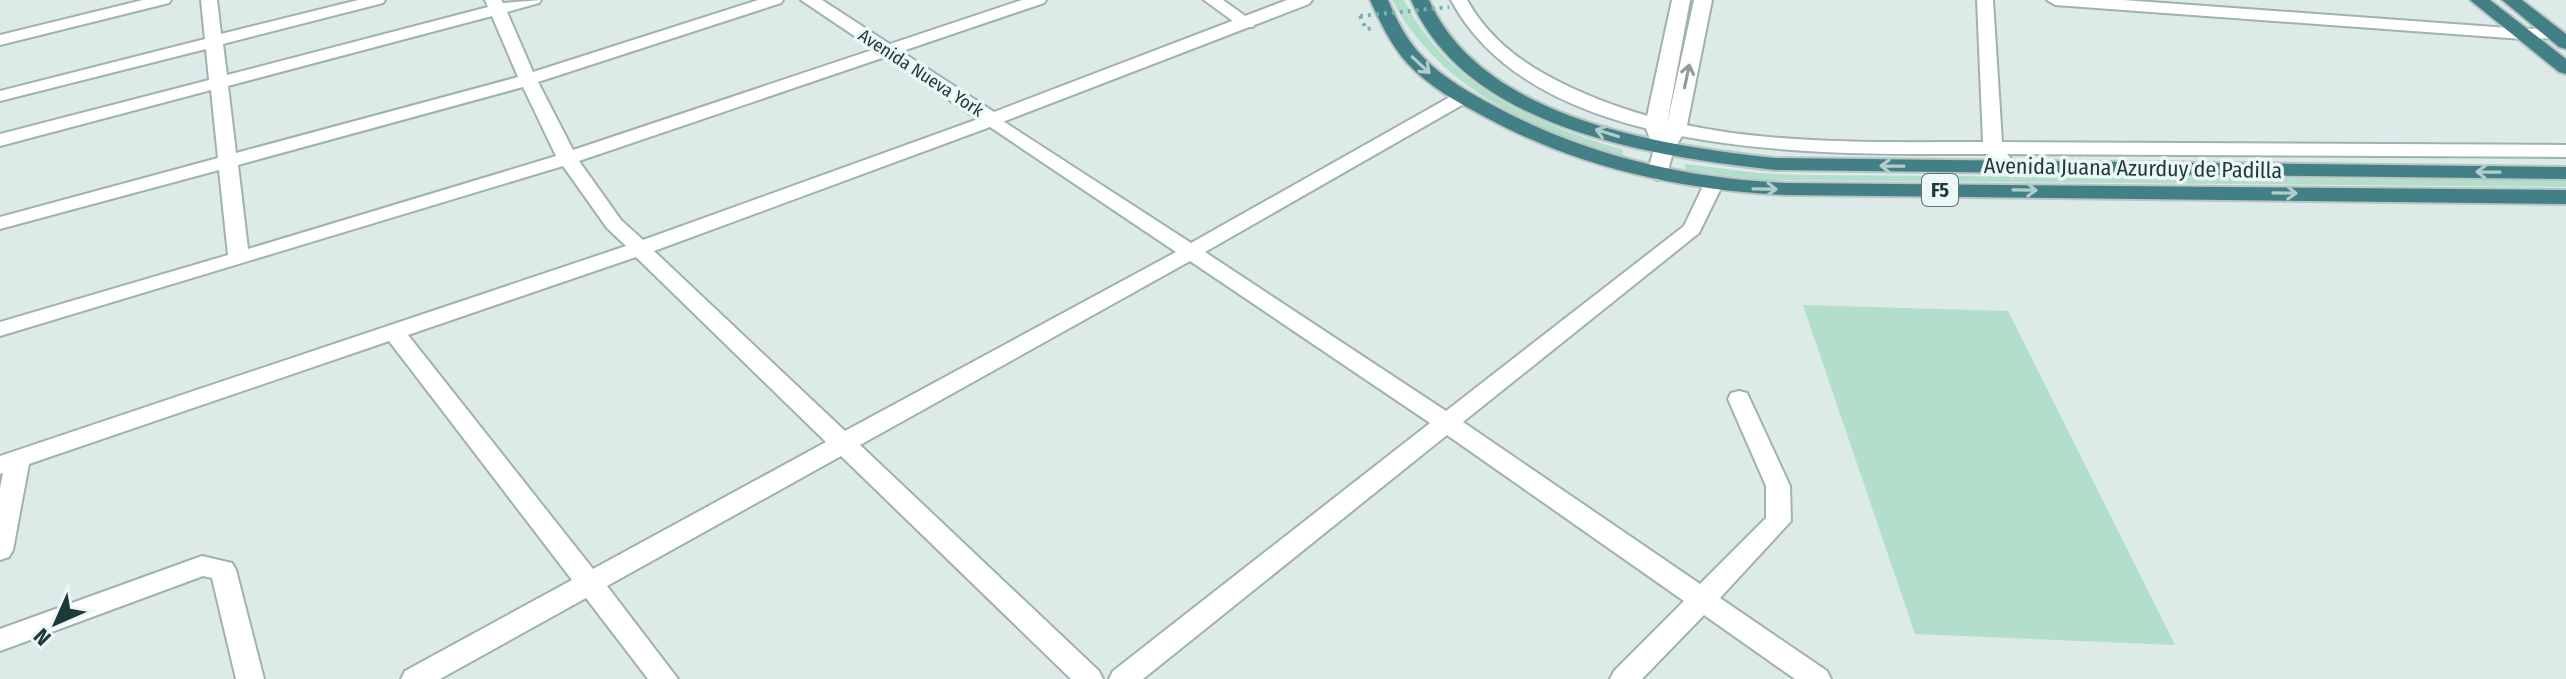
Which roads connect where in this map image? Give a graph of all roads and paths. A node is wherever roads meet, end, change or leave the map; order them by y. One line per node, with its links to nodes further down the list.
1 (163, 0): 24 (street)
2 (209, 0): 25 (street)
3 (377, 0): 25 (street)
4 (533, 0): 19 (street)
5 (775, 0): 28 (street)
6 (810, 0): 26 (street, Avenida Nueva York)
7 (1038, 0): 26 (street)
8 (1212, 0): 20 (street)
9 (1379, 0): 31 (highway, Avenida Juana Azurduy de Padilla / F5, one-way to 31)
10 (1420, 0): 37 (highway, Avenida Juana Azurduy de Padilla / F5, one-way to 10)
11 (1681, 0): 33 (street)
12 (1703, 0): 34 (street, one-way to 12)
13 (1985, 0): 36 (street)
14 (2055, 0): 22 (street)
15 (2479, 0): 22 (highway)
16 (2511, 0): 23 (highway)
17 (1304, 1): 20 (street)
18 (1454, 4): 21 (path, bridge); 33 (street)
19 (496, 5): 28 (street); 29 (street)
20 (1247, 23): 32 (street)
21 (1366, 29)
22 (2522, 34): 23 (street); 27 (highway)
23 (2560, 38)
24 (0, 40)
25 (214, 44): 29 (street); 30 (street)
26 (887, 51): 32 (street, Avenida Nueva York); 39 (street)
27 (2566, 68)
28 (528, 80): 39 (street); 40 (street)
29 (218, 81): 35 (street); 40 (street)
30 (0, 96)
31 (1463, 97): 43 (highway, Avenida Juana Azurduy de Padilla / F5); 48 (street)
32 (992, 120): 47 (street); 48 (street)
33 (1655, 126): 34 (street); 37 (street)
34 (1676, 130): 36 (street); 37 (street)
35 (0, 140)
36 (1993, 148): 38 (street); 41 (street)
37 (1664, 149): 41 (highway, Avenida Juana Azurduy de Padilla / F5, one-way to 37); 43 (street)
38 (2566, 151)
39 (567, 158): 47 (street); 49 (street)
40 (227, 161): 46 (street); 49 (street)
41 (2007, 167): 42 (highway, Avenida Juana Azurduy de Padilla / F5, one-way to 41)
42 (2566, 173)
43 (1657, 174): 44 (highway, Avenida Juana Azurduy de Padilla / F5)
44 (1713, 184): 45 (highway, Avenida Juana Azurduy de Padilla / F5, one-way to 45); 53 (street)
45 (2566, 197)
46 (0, 223)
47 (639, 249): 51 (street); 54 (street)
48 (1191, 252): 53 (street); 54 (street)
49 (239, 258): 50 (street)
50 (0, 329)
51 (394, 332): 55 (street); 57 (street)
52 (1739, 399): 58 (street)
53 (1447, 423): 58 (street); 64 (street)
54 (843, 443): 57 (street); 63 (street)
55 (9, 462): 56 (street)
56 (0, 550)
57 (589, 583): 61 (street); 62 (street)
58 (1703, 599): 65 (street); 66 (street)
59 (0, 640): 60 (street)
60 (250, 679)
61 (415, 679)
62 (664, 679)
63 (1089, 679)
64 (1123, 679)
65 (1624, 679)
66 (1817, 679)

